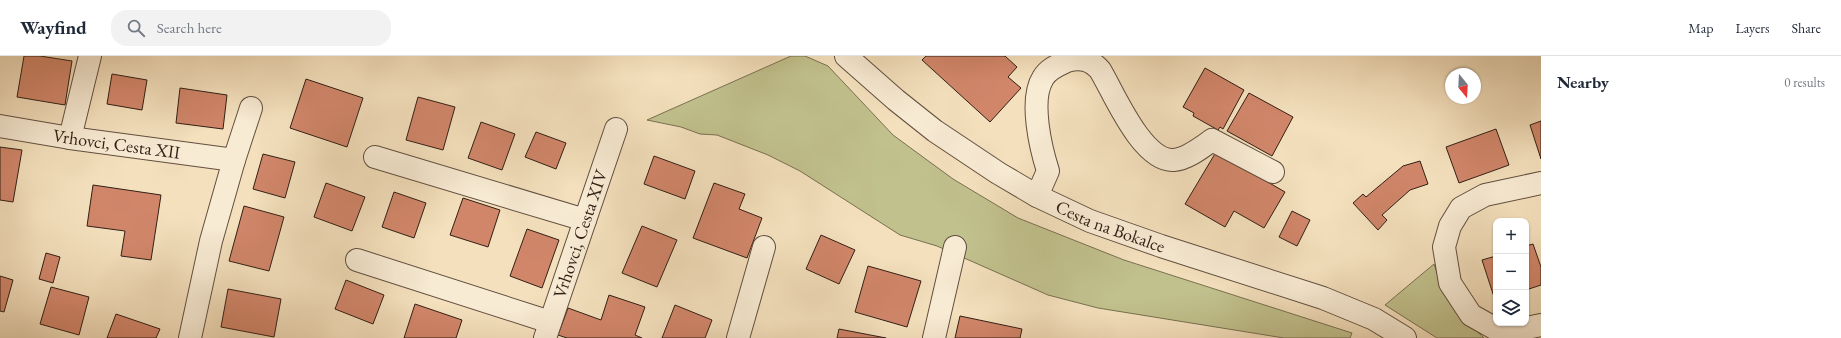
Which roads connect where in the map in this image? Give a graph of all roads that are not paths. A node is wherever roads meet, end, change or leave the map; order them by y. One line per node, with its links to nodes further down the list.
1 (90, 56): 6 (street)
2 (846, 56): 11 (street, Cesta na Bokalce)
3 (251, 108): 8 (street)
4 (0, 126): 6 (street, Vrhovci, Cesta XII)
5 (616, 129): 12 (street, Vrhovci, Cesta XIV)
6 (70, 138): 8 (street, Vrhovci, Cesta XII)
7 (375, 157): 12 (street)
8 (234, 160): 19 (street)
9 (1273, 172): 11 (street)
10 (1541, 183): 18 (street)
11 (1037, 196): 22 (street, Cesta na Bokalce)
12 (584, 220): 17 (street, Vrhovci, Cesta XIV)
13 (764, 247): 20 (street)
14 (954, 247): 21 (street)
15 (357, 260): 17 (street)
16 (1541, 325): 18 (street)
17 (548, 330)
18 (1504, 336)
19 (190, 338)
20 (738, 338)
21 (934, 338)
22 (1405, 338)

